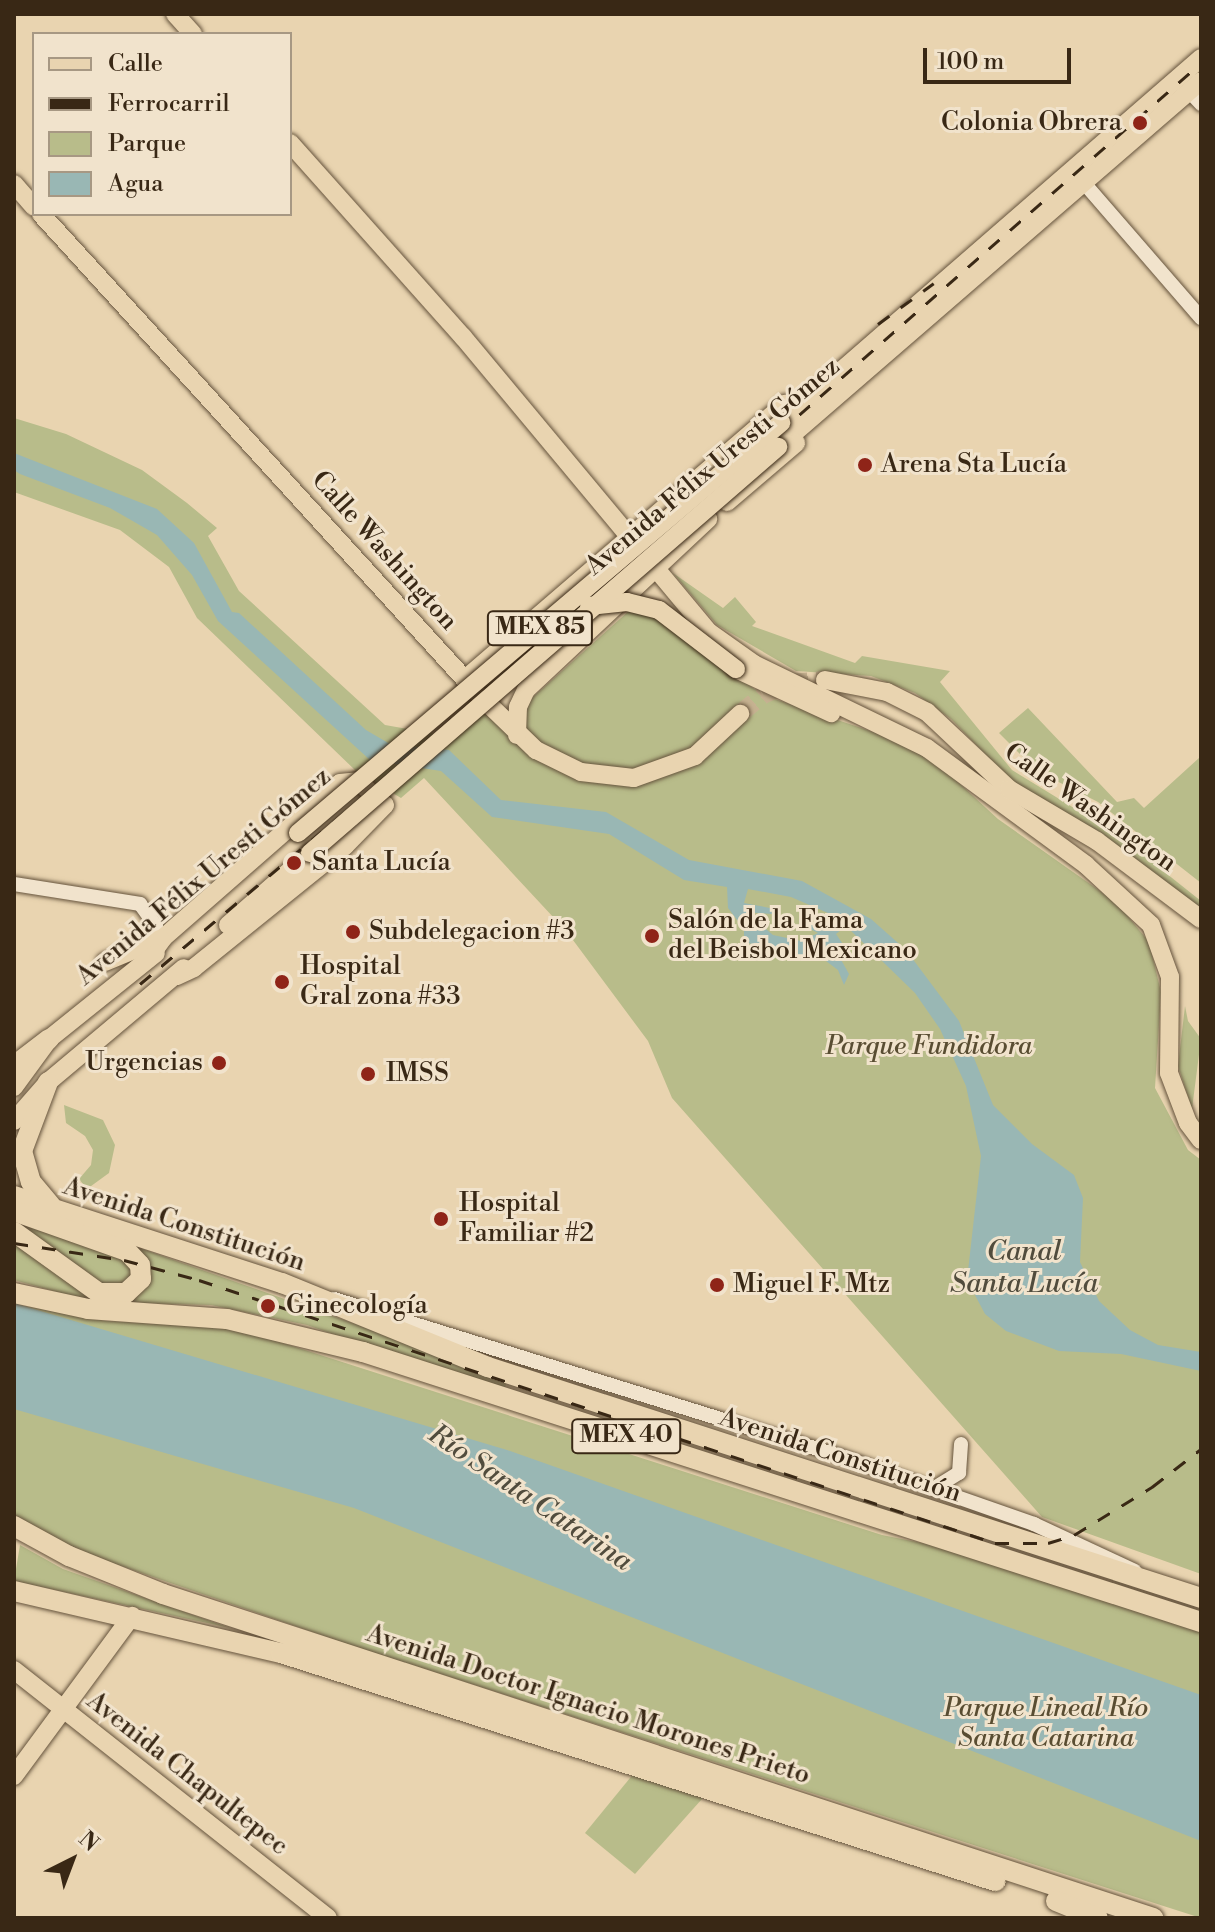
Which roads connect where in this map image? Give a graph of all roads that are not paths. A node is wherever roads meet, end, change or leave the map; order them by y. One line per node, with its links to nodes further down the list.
1 (175, 14): 2 (main road)
2 (191, 32)
3 (1201, 58): 6 (main road, Avenida Félix Uresti Gómez / MEX 85)
4 (1197, 92): 6 (main road, Avenida Félix Uresti Gómez / MEX 85)
5 (292, 145): 14 (main road)
6 (1078, 177): 10 (street); 11 (main road, Avenida Félix Uresti Gómez / MEX 85)
7 (14, 184): 8 (main road)
8 (32, 205)
9 (43, 216): 18 (main road, Calle Washington)
10 (1201, 318)
11 (828, 392): 12 (main road); 13 (main road); 16 (main road, Avenida Félix Uresti Gómez / MEX 85, bridge); 30 (main road, Avenida Félix Uresti Gómez / MEX 85, bridge)
12 (688, 488): 13 (main road); 14 (main road)
13 (710, 517): 15 (main road)
14 (632, 538): 15 (main road); 17 (main road)
15 (655, 569): 20 (main road); 22 (main road)
16 (589, 606): 22 (main road, bridge); 32 (main road, Avenida Félix Uresti Gómez / MEX 85, bridge)
17 (494, 654): 18 (main road); 20 (main road)
18 (465, 679): 23 (main road, Calle Washington)
19 (825, 680): 24 (main road, Calle Washington)
20 (526, 690): 23 (main road)
21 (740, 714): 23 (main road, Calle Washington)
22 (898, 731): 26 (main road)
23 (517, 735)
24 (1138, 871): 26 (main road); 27 (main road, Calle Washington)
25 (14, 884): 30 (street)
26 (1119, 893): 29 (main road)
27 (1184, 904): 28 (main road, Calle Washington); 29 (main road)
28 (1201, 919)
29 (1151, 925): 38 (main road)
30 (159, 945): 31 (main road); 32 (main road); 33 (main road, Avenida Félix Uresti Gómez / MEX 85)
31 (105, 962)
32 (177, 976): 35 (main road, Avenida Félix Uresti Gómez / MEX 85)
33 (49, 1039): 34 (highway); 36 (main road, Avenida Félix Uresti Gómez / MEX 85)
34 (14, 1066)
35 (48, 1082): 37 (main road, Avenida Félix Uresti Gómez / MEX 85); 40 (highway)
36 (14, 1087)
37 (14, 1121)
38 (1201, 1140)
39 (14, 1196): 40 (highway, Avenida Constitución / MEX 40)
40 (54, 1209): 44 (highway, Avenida Constitución / MEX 40)
41 (14, 1211): 42 (highway)
42 (14, 1232)
43 (14, 1293): 45 (highway, Avenida Constitución / MEX 40)
44 (319, 1298): 47 (highway, Avenida Constitución / MEX 40); 48 (street)
45 (605, 1429): 47 (highway); 58 (highway, Avenida Constitución / MEX 40)
46 (961, 1444): 48 (street)
47 (759, 1457): 50 (highway, Avenida Constitución / MEX 40)
48 (933, 1489): 51 (street)
49 (14, 1526): 65 (highway, Avenida Doctor Ignacio Morones Prieto)
50 (1080, 1560): 51 (highway, Avenida Constitución / MEX 40); 56 (highway)
51 (1156, 1584): 53 (highway, Avenida Constitución / MEX 40)
52 (14, 1591): 55 (highway, Avenida Doctor Ignacio Morones Prieto)
53 (1201, 1598)
54 (14, 1599): 55 (highway)
55 (62, 1602): 57 (highway, Avenida Doctor Ignacio Morones Prieto)
56 (1201, 1615)
57 (132, 1616): 60 (main road); 64 (highway, Avenida Doctor Ignacio Morones Prieto)
58 (1201, 1622)
59 (14, 1670): 60 (main road, Avenida Chapultepec)
60 (65, 1706): 61 (main road); 62 (main road, Avenida Chapultepec); 63 (main road)
61 (14, 1776)
62 (328, 1918)
63 (340, 1918)
64 (1098, 1918)
65 (1153, 1918)

